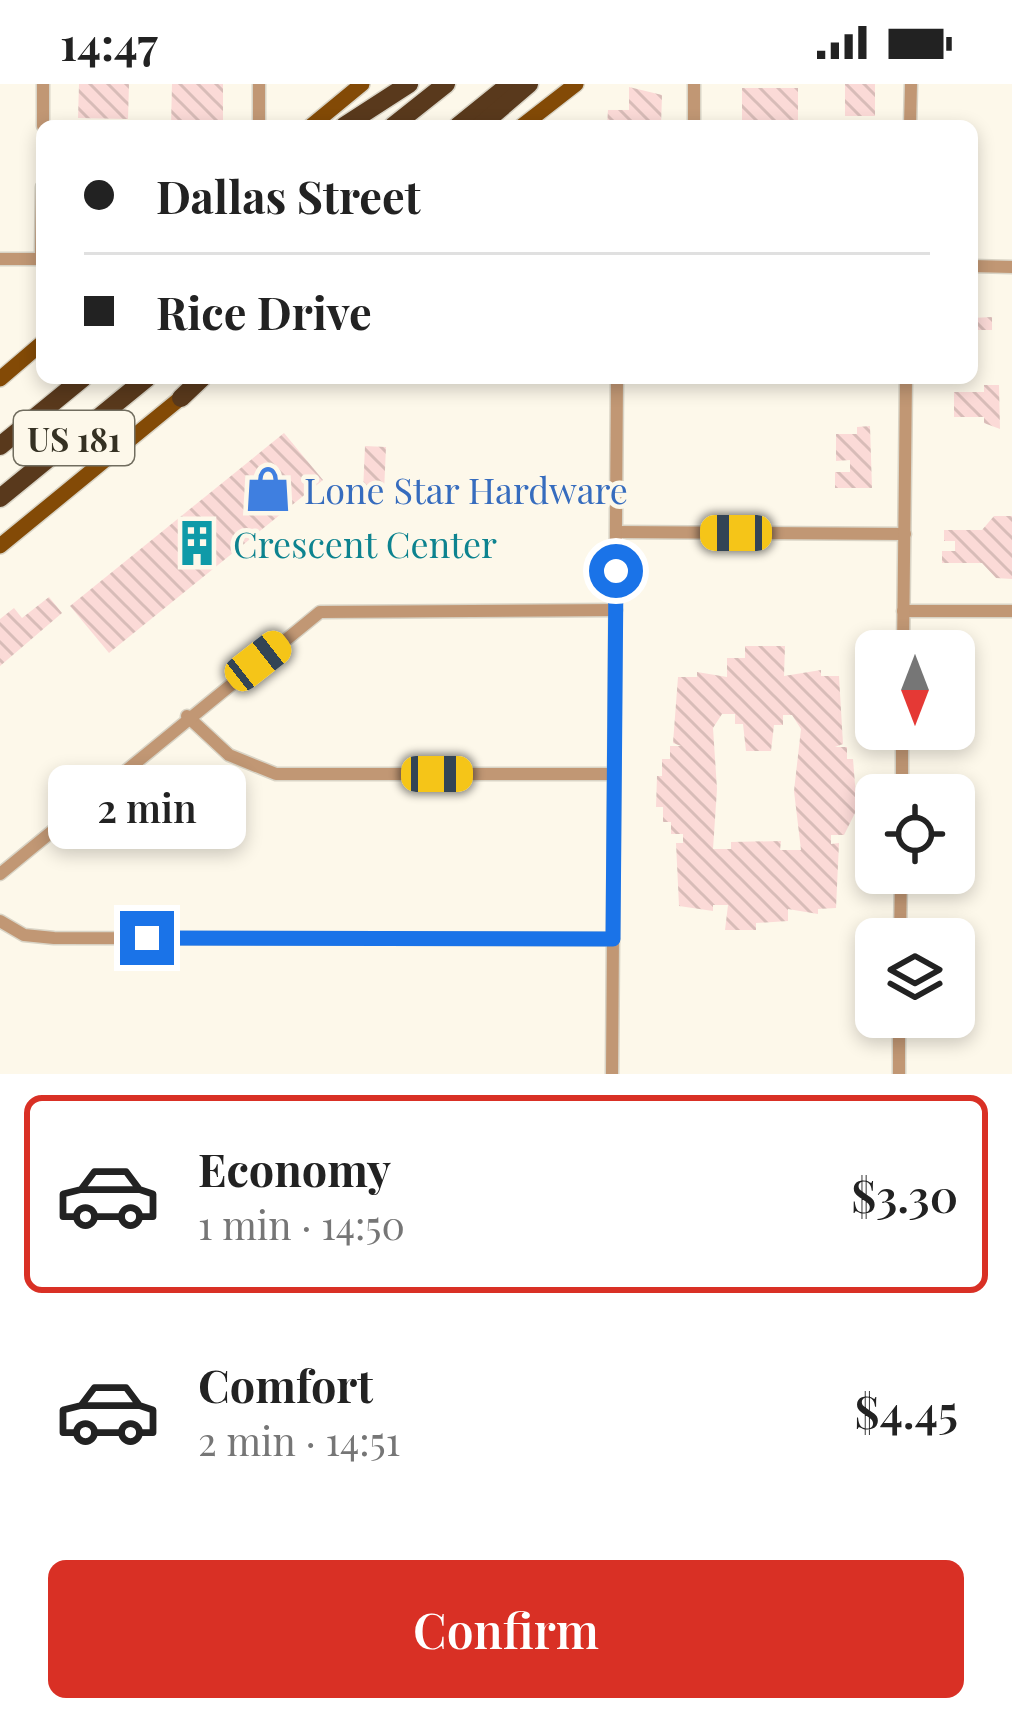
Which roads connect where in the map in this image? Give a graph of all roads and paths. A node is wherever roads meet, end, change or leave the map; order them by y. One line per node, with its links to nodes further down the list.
1 (43, 84): 11 (street)
2 (259, 84): 12 (street)
3 (362, 84): 13 (main road)
4 (409, 84): 14 (highway)
5 (446, 84): 15 (highway)
6 (510, 84): 16 (highway)
7 (529, 84): 17 (highway)
8 (576, 84): 18 (main road)
9 (694, 84): 19 (street)
10 (911, 84): 20 (street)
11 (43, 120)
12 (259, 120)
13 (318, 120)
14 (353, 120)
15 (401, 120)
16 (465, 120)
17 (487, 120)
18 (530, 120)
19 (694, 120)
20 (910, 120)
21 (0, 259): 22 (street)
22 (36, 259)
23 (978, 266): 24 (street)
24 (1012, 266)
25 (36, 348): 26 (main road)
26 (0, 379)
27 (76, 384): 33 (highway, US 181)
28 (140, 384): 34 (highway, US 181)
29 (197, 384): 32 (highway)
30 (616, 384): 35 (street)
31 (906, 384): 36 (street)
32 (181, 398): 37 (main road)
33 (0, 446)
34 (0, 498)
35 (617, 532): 36 (street); 38 (street)
36 (904, 534): 39 (street)
37 (0, 546)
38 (616, 610): 42 (street); 43 (street)
39 (903, 611): 40 (street); 41 (street)
40 (1012, 611)
41 (903, 630)
42 (188, 716): 43 (street); 44 (street)
43 (614, 774): 46 (street)
44 (0, 874)
45 (0, 921): 46 (street)
46 (613, 939): 48 (street)
47 (899, 1038): 49 (street)
48 (612, 1074)
49 (899, 1074)

